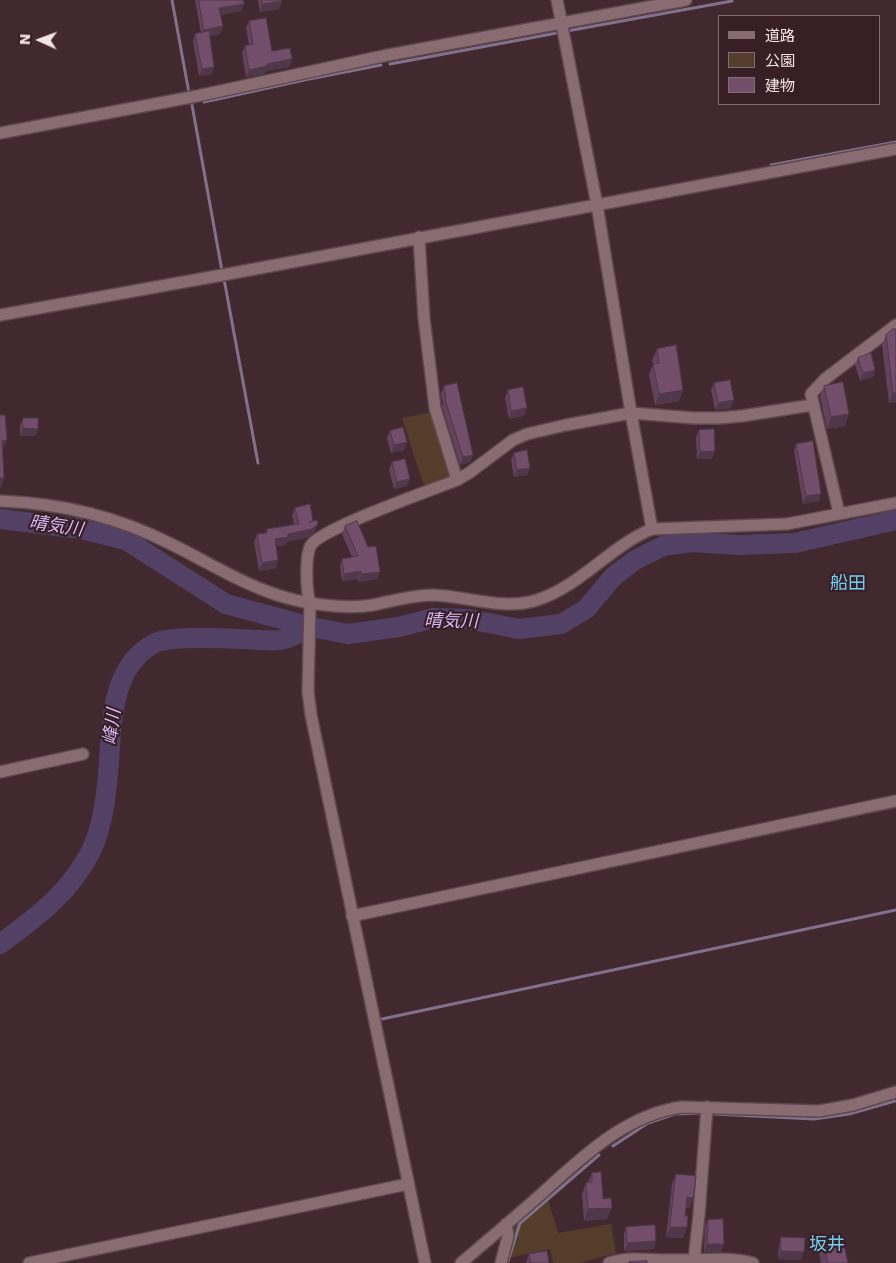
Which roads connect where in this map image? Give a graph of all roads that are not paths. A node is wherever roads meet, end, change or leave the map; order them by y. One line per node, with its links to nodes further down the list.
1 (557, 0): 3 (street)
2 (686, 0): 3 (street)
3 (561, 23): 4 (street); 6 (street)
4 (0, 133)
5 (896, 149): 6 (street)
6 (597, 205): 7 (street); 11 (street)
7 (419, 237): 8 (street); 12 (street)
8 (0, 315)
9 (896, 325): 10 (street)
10 (813, 406): 11 (street); 15 (street)
11 (631, 413): 12 (street); 16 (street)
12 (457, 480): 17 (street)
13 (0, 502): 17 (street)
14 (896, 502): 15 (street)
15 (840, 513): 16 (street)
16 (652, 529): 17 (street)
17 (310, 606): 21 (street)
18 (83, 754): 19 (street)
19 (0, 772)
20 (896, 801): 21 (street)
21 (352, 916): 24 (street)
22 (896, 1092): 23 (street)
23 (707, 1107): 25 (street); 26 (street)
24 (408, 1184): 27 (street); 28 (street)
25 (506, 1224): 29 (street); 30 (street)
26 (694, 1260): 31 (street); 32 (street)
27 (29, 1263)
28 (425, 1263)
29 (461, 1263)
30 (501, 1263)
31 (609, 1263)
32 (753, 1263)

